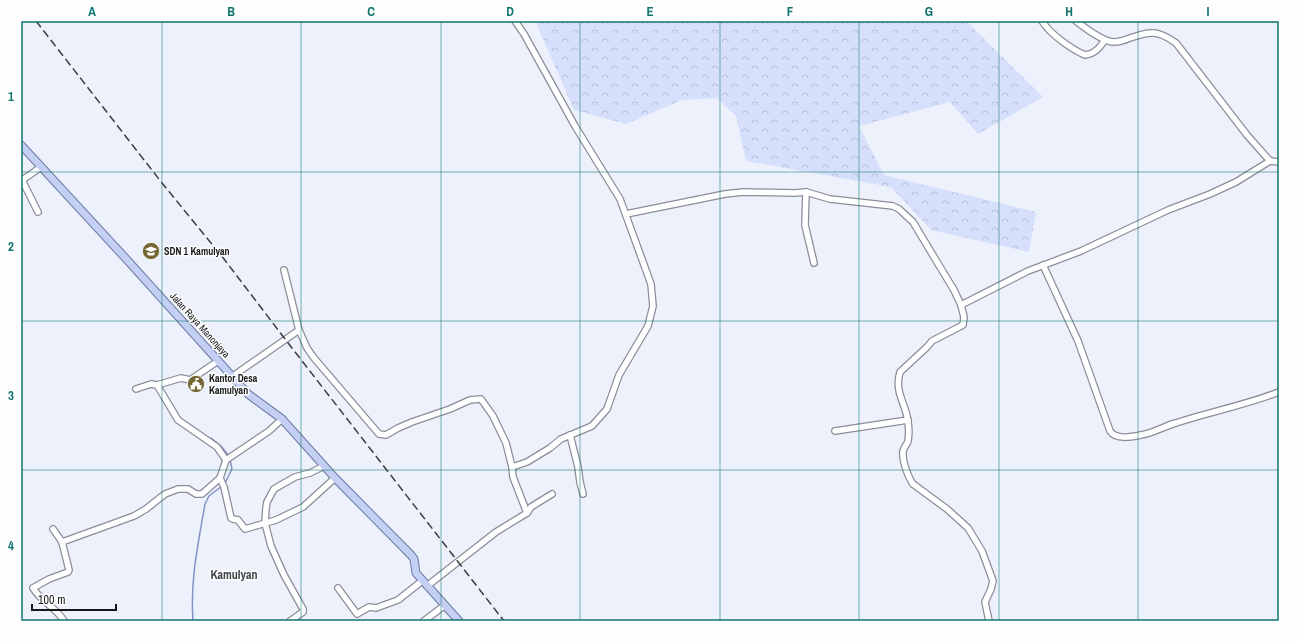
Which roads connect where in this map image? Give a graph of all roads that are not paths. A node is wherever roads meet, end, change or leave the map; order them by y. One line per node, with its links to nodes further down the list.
1 (515, 21): 12 (street)
2 (1042, 21): 4 (street)
3 (1076, 21): 4 (street)
4 (1106, 40): 6 (street)
5 (21, 145): 8 (main road, Jalan Raya Manonjaya)
6 (1270, 161): 7 (street); 14 (street)
7 (1279, 162)
8 (41, 167): 9 (street); 18 (main road, Jalan Raya Manonjaya)
9 (21, 180): 11 (street)
10 (806, 192): 12 (street); 13 (street); 16 (street)
11 (38, 212)
12 (626, 214): 26 (street)
13 (814, 263)
14 (1043, 265): 16 (street); 22 (street)
15 (284, 270): 17 (street)
16 (961, 305): 24 (street)
17 (299, 330): 19 (street); 29 (street)
18 (218, 361): 19 (main road, Jalan Raya Manonjaya); 20 (street)
19 (233, 376): 23 (main road, Jalan Raya Manonjaya)
20 (157, 385): 21 (street); 27 (street)
21 (136, 389)
22 (1279, 392)
23 (282, 419): 27 (street); 28 (main road, Jalan Raya Manonjaya)
24 (908, 420): 25 (street); 45 (street)
25 (835, 431)
26 (570, 435): 29 (street); 33 (street)
27 (226, 460): 31 (street)
28 (324, 466): 30 (main road, Jalan Raya Manonjaya); 35 (street)
29 (512, 466): 34 (street)
30 (335, 478): 35 (street); 38 (main road, Jalan Raya Manonjaya)
31 (222, 483): 35 (street); 37 (street)
32 (552, 494): 34 (street)
33 (582, 494)
34 (527, 513): 38 (street)
35 (265, 523): 42 (street)
36 (53, 529): 37 (street)
37 (62, 542): 41 (street)
38 (425, 583): 39 (street); 40 (main road, Jalan Raya Manonjaya)
39 (338, 588)
40 (445, 605): 43 (street); 44 (main road, Jalan Raya Manonjaya)
41 (64, 621)
42 (290, 621)
43 (424, 621)
44 (459, 621)
45 (989, 621)

